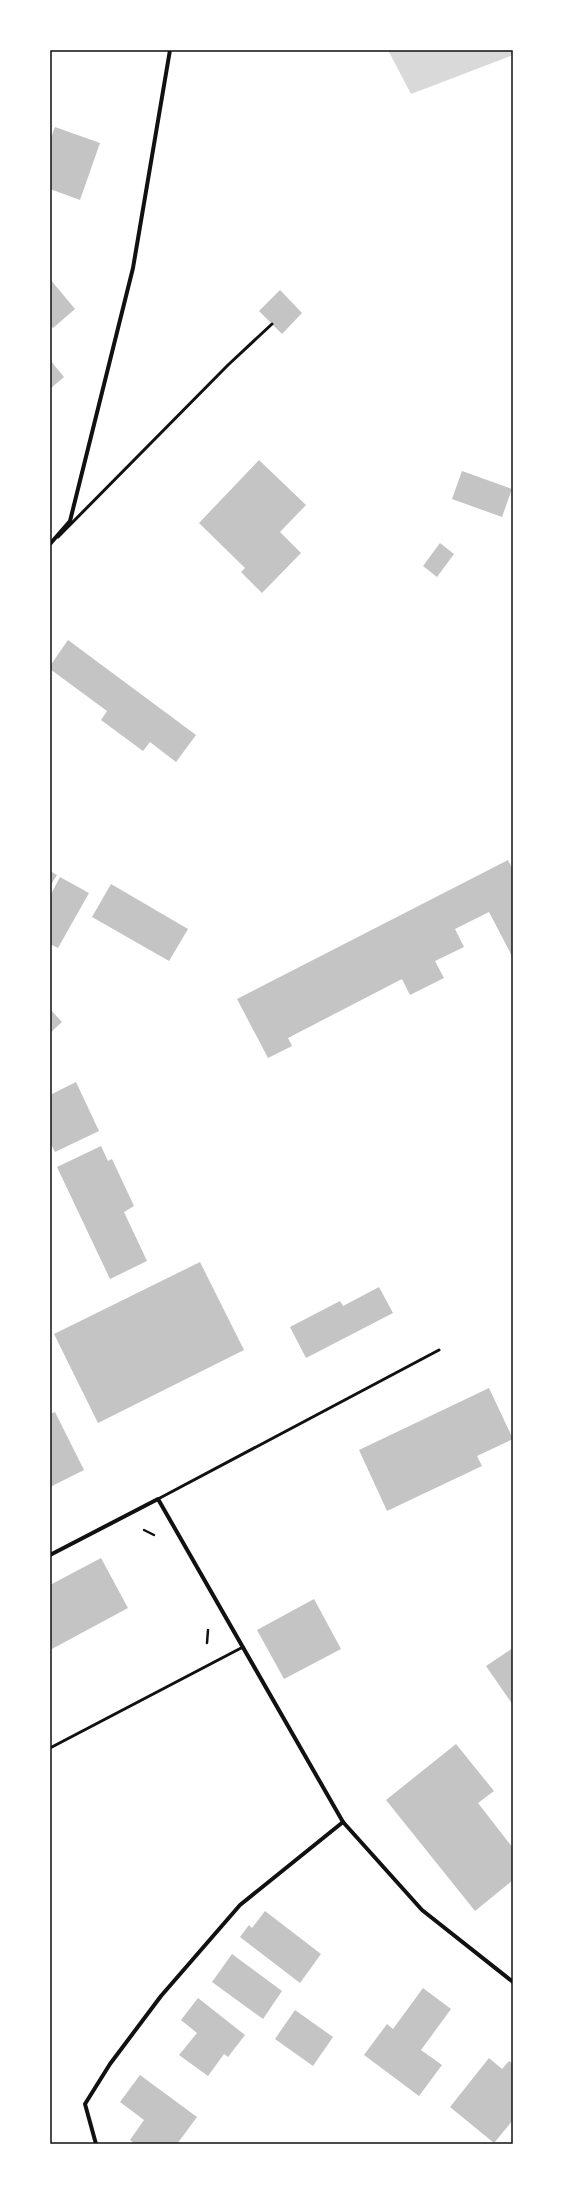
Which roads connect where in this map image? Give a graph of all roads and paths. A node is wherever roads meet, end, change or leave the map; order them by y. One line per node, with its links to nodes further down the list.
1 (170, 50): 3 (street)
2 (272, 324): 3 (lane)
3 (50, 545)
4 (439, 1350): 5 (lane)
5 (158, 1499): 8 (street); 11 (street)
6 (136, 1529): 7 (path)
7 (160, 1539)
8 (50, 1555)
9 (205, 1624): 10 (path)
10 (207, 1646)
11 (243, 1647): 12 (lane); 13 (street)
12 (50, 1748)
13 (343, 1822): 14 (street); 15 (street)
14 (513, 1982)
15 (96, 2144)

